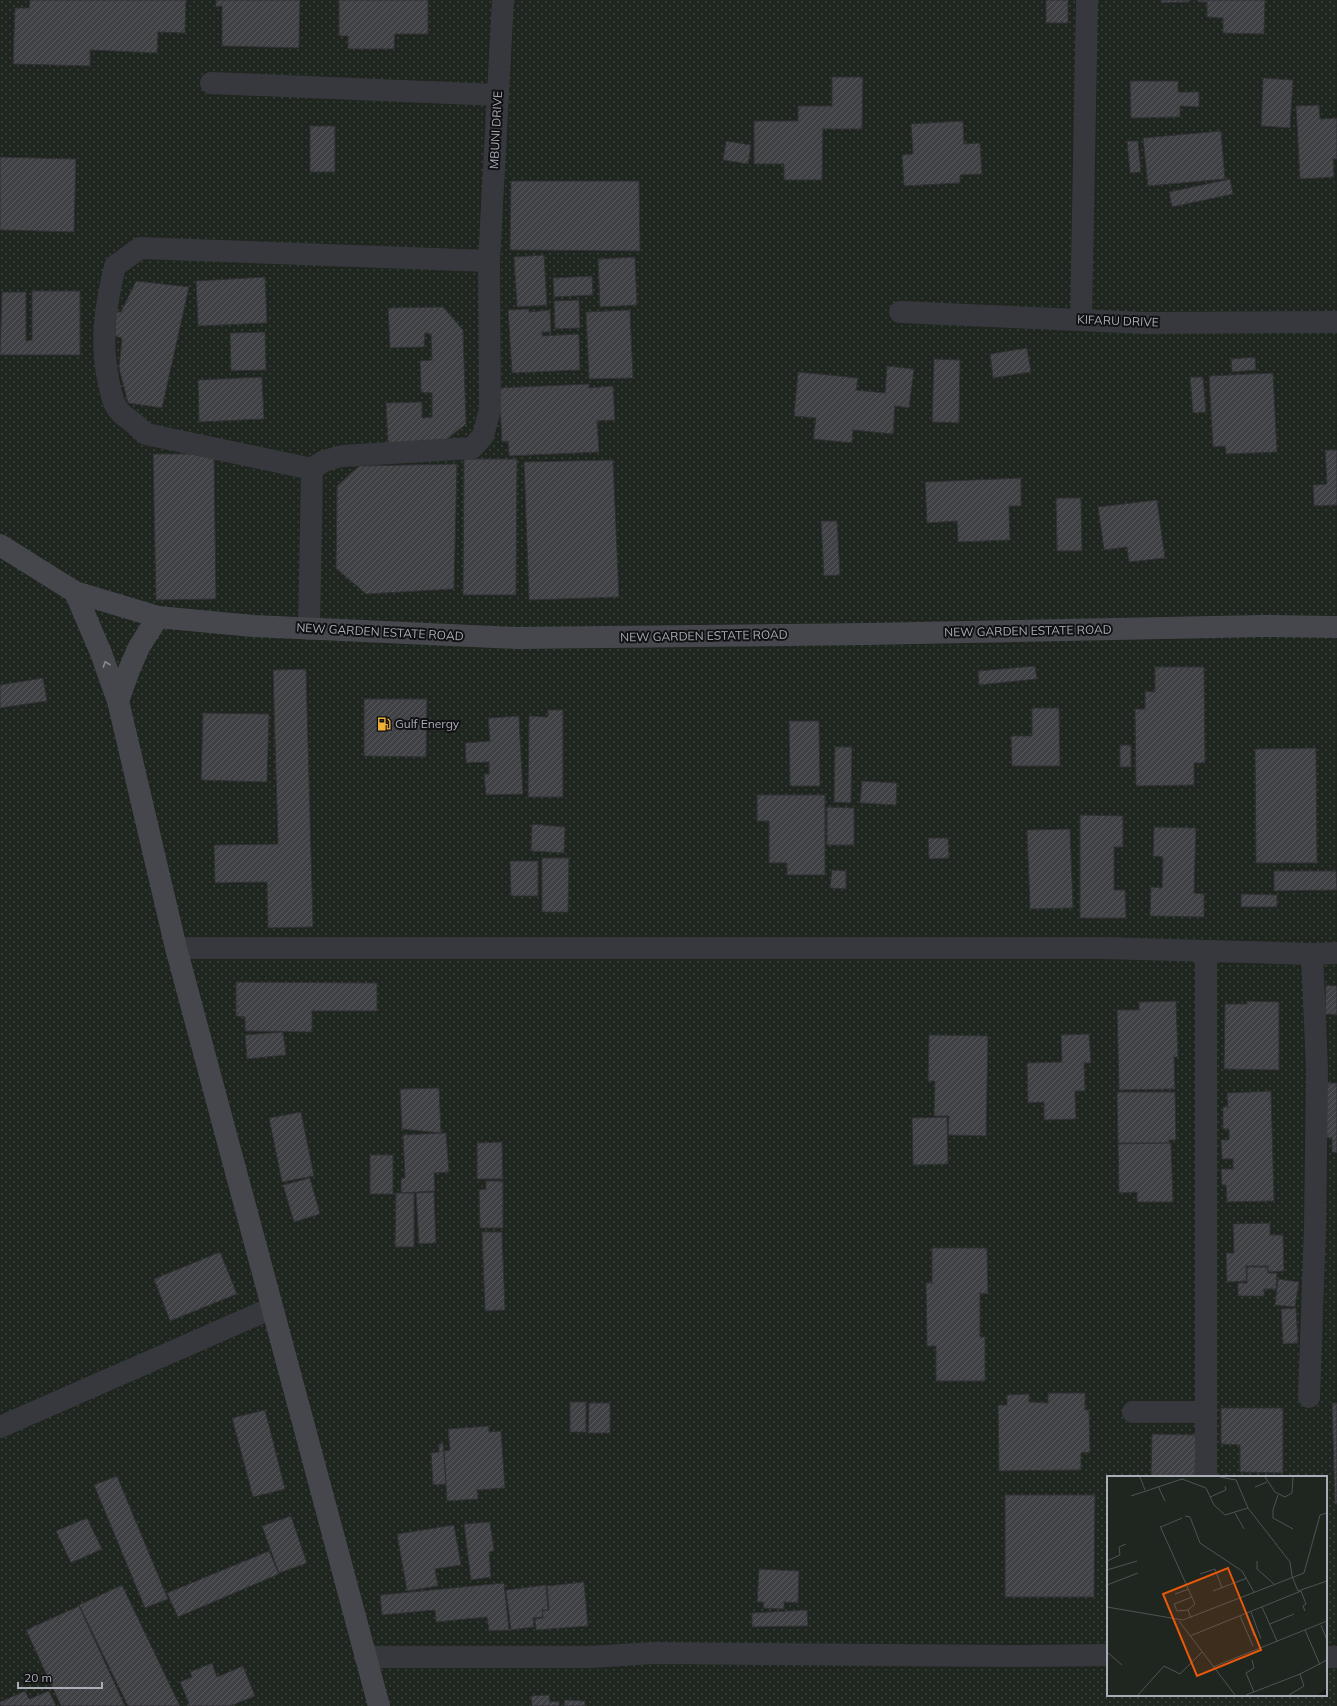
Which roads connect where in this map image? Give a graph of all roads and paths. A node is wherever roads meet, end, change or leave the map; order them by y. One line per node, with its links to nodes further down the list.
1 (503, 0): 4 (street, MBUNI DRIVE)
2 (1087, 0): 7 (street)
3 (210, 82): 4 (street)
4 (498, 95): 5 (street, MBUNI DRIVE)
5 (489, 261): 9 (street, MBUNI DRIVE); 9 (street)
6 (900, 312): 7 (street, KIFARU DRIVE)
7 (1081, 320): 8 (street, KIFARU DRIVE)
8 (1337, 322)
9 (312, 469): 14 (street)
10 (0, 545): 11 (street, NEW GARDEN ESTATE ROAD)
11 (75, 592): 12 (street, NEW GARDEN ESTATE ROAD); 15 (street, one-way to 11)
12 (158, 617): 14 (street, NEW GARDEN ESTATE ROAD); 15 (street)
13 (1337, 627): 14 (street, NEW GARDEN ESTATE ROAD)
14 (309, 629)
15 (118, 701): 16 (street)
16 (176, 948): 17 (street); 20 (street)
17 (1206, 951): 19 (street); 23 (street)
18 (1337, 953): 19 (street)
19 (1312, 954): 21 (street)
20 (272, 1308): 24 (street); 27 (street)
21 (1309, 1397)
22 (1133, 1412): 23 (street)
23 (1206, 1412): 25 (street)
24 (0, 1427)
25 (1206, 1476)
26 (1107, 1655): 27 (street)
27 (365, 1657): 28 (street)
28 (378, 1706)

